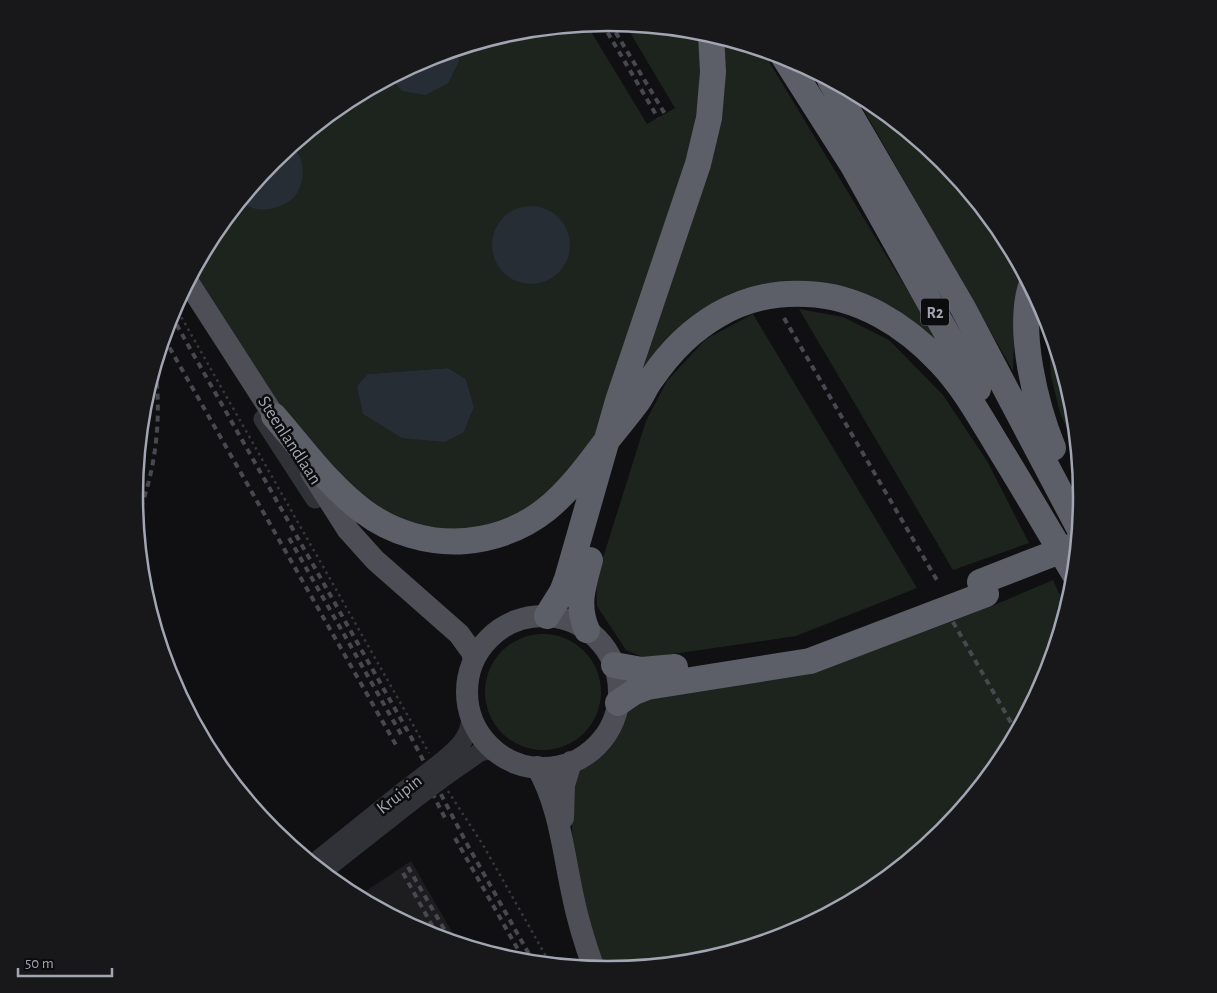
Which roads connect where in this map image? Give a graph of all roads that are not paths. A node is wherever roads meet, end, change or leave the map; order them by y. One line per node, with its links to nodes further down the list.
1 (711, 43): 9 (highway)
2 (792, 69): 14 (highway, R2)
3 (837, 92): 11 (highway, R2)
4 (192, 289): 8 (main road, Steenlandlaan)
5 (1029, 298): 10 (highway)
6 (187, 300): 16 (street)
7 (637, 402): 9 (highway); 15 (highway); 19 (highway)
8 (274, 416): 9 (highway); 16 (main road, Steenlandlaan)
9 (606, 442): 18 (highway)
10 (1074, 489)
11 (1073, 517)
12 (1071, 547): 17 (highway, bridge)
13 (1069, 561): 17 (highway)
14 (1069, 562)
15 (1069, 564)
16 (406, 586): 20 (main road, Steenlandlaan); 21 (main road, Steenlandlaan)
17 (983, 588): 22 (highway); 23 (highway)
18 (547, 616): 19 (main road); 20 (main road)
19 (587, 630): 22 (main road)
20 (496, 632): 21 (main road)
21 (474, 660): 24 (main road)
22 (614, 665): 23 (main road)
23 (618, 703): 26 (main road)
24 (471, 715): 25 (main road); 28 (street, Kruipin)
25 (493, 749): 27 (main road); 28 (street)
26 (571, 762): 27 (main road); 30 (main road)
27 (537, 768): 30 (main road)
28 (441, 770): 29 (street, bridge)
29 (408, 796): 31 (street, Kruipin); 32 (street, Kruipin)
30 (562, 839): 33 (main road)
31 (318, 860)
32 (327, 867)
33 (592, 961)

